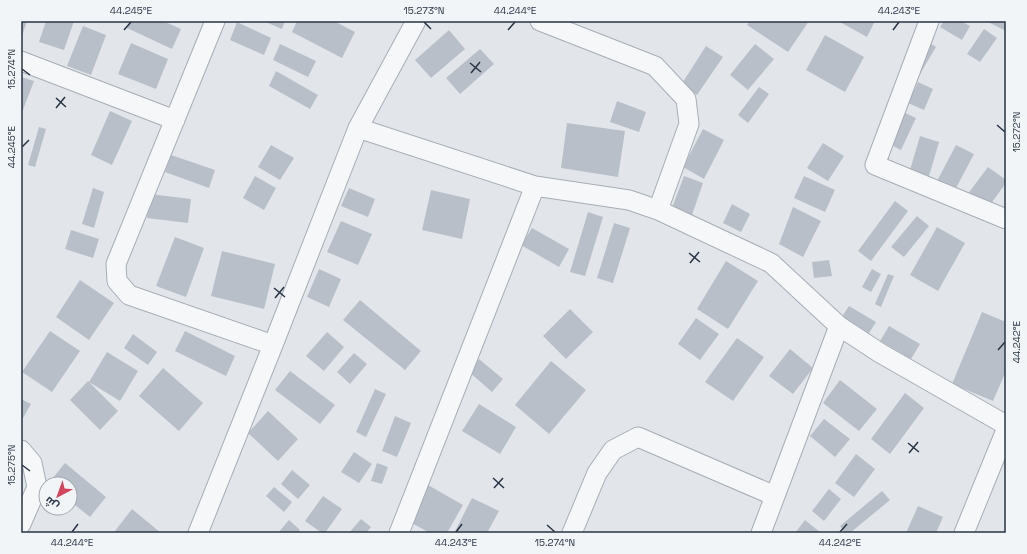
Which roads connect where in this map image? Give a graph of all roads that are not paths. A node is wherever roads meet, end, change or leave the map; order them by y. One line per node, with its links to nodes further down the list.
1 (215, 21): 6 (street)
2 (416, 21): 7 (street)
3 (540, 21): 9 (street)
4 (929, 21): 10 (street)
5 (21, 60): 6 (street)
6 (174, 120): 12 (street)
7 (358, 128): 8 (street); 12 (street)
8 (535, 186): 9 (street); 19 (street)
9 (658, 210): 11 (street)
10 (1006, 219)
11 (839, 326): 13 (street); 16 (street)
12 (273, 345): 18 (street)
13 (1006, 425)
14 (1006, 430): 22 (street)
15 (21, 450): 17 (street)
16 (775, 496): 20 (street); 21 (street)
17 (21, 524)
18 (198, 533)
19 (399, 533)
20 (572, 533)
21 (760, 533)
22 (964, 533)

